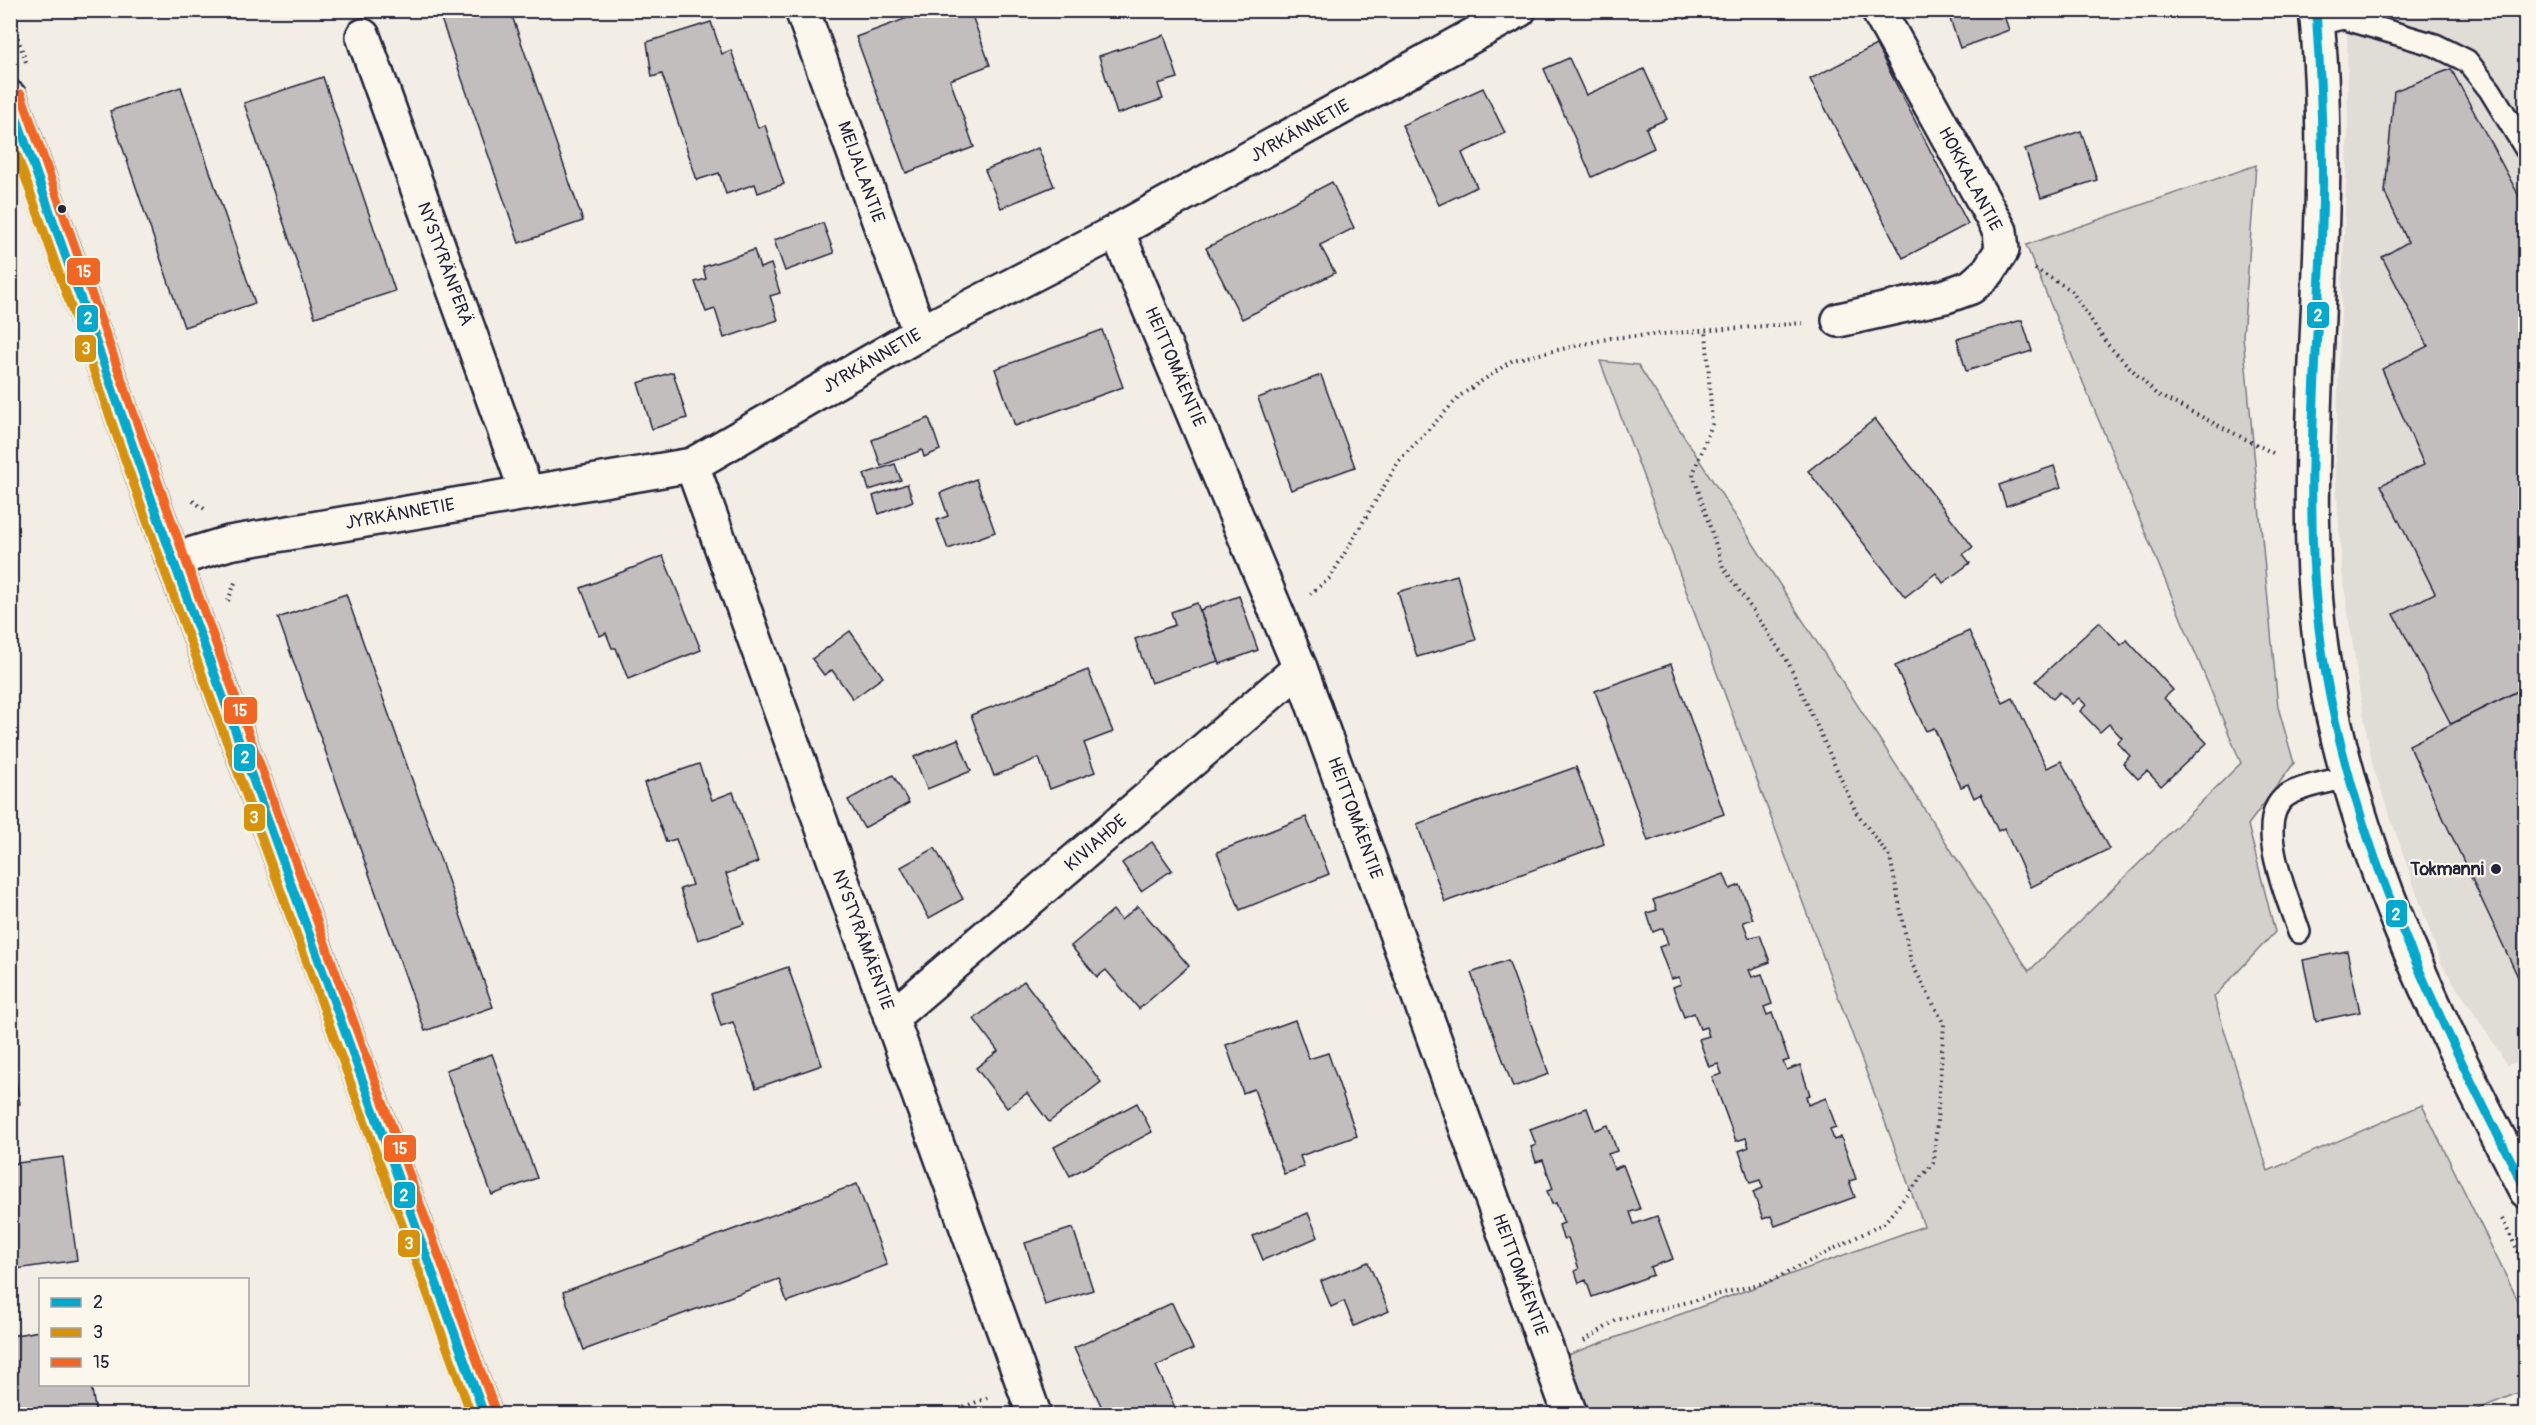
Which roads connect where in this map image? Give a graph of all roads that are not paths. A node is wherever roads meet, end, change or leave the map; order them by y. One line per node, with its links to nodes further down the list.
1 (802, 10): 10 (street, MEIJALANTIE)
2 (1519, 10): 8 (street, JYRKÄNNETIE)
3 (1878, 10): 9 (street, HOKKALANTIE)
4 (2316, 17): 7 (lane); 15 (street)
5 (363, 36): 12 (street, NYSTYRÄNPERÄ)
6 (10, 98): 13 (street)
7 (2526, 149)
8 (1117, 231): 10 (street, JYRKÄNNETIE); 14 (street, HEITTOMÄENTIE)
9 (1839, 320)
10 (920, 333): 11 (street, JYRKÄNNETIE)
11 (692, 465): 12 (street, JYRKÄNNETIE); 17 (street, NYSTYRÄMÄENTIE)
12 (527, 493): 13 (street, JYRKÄNNETIE)
13 (173, 560): 19 (street)
14 (1300, 668): 17 (street, KIVIAHDE); 21 (street, HEITTOMÄENTIE)
15 (2348, 777): 16 (lane); 18 (street)
16 (2299, 932)
17 (891, 1018): 20 (street, NYSTYRÄMÄENTIE)
18 (2526, 1191)
19 (484, 1414)
20 (1034, 1414)
21 (1570, 1414)

